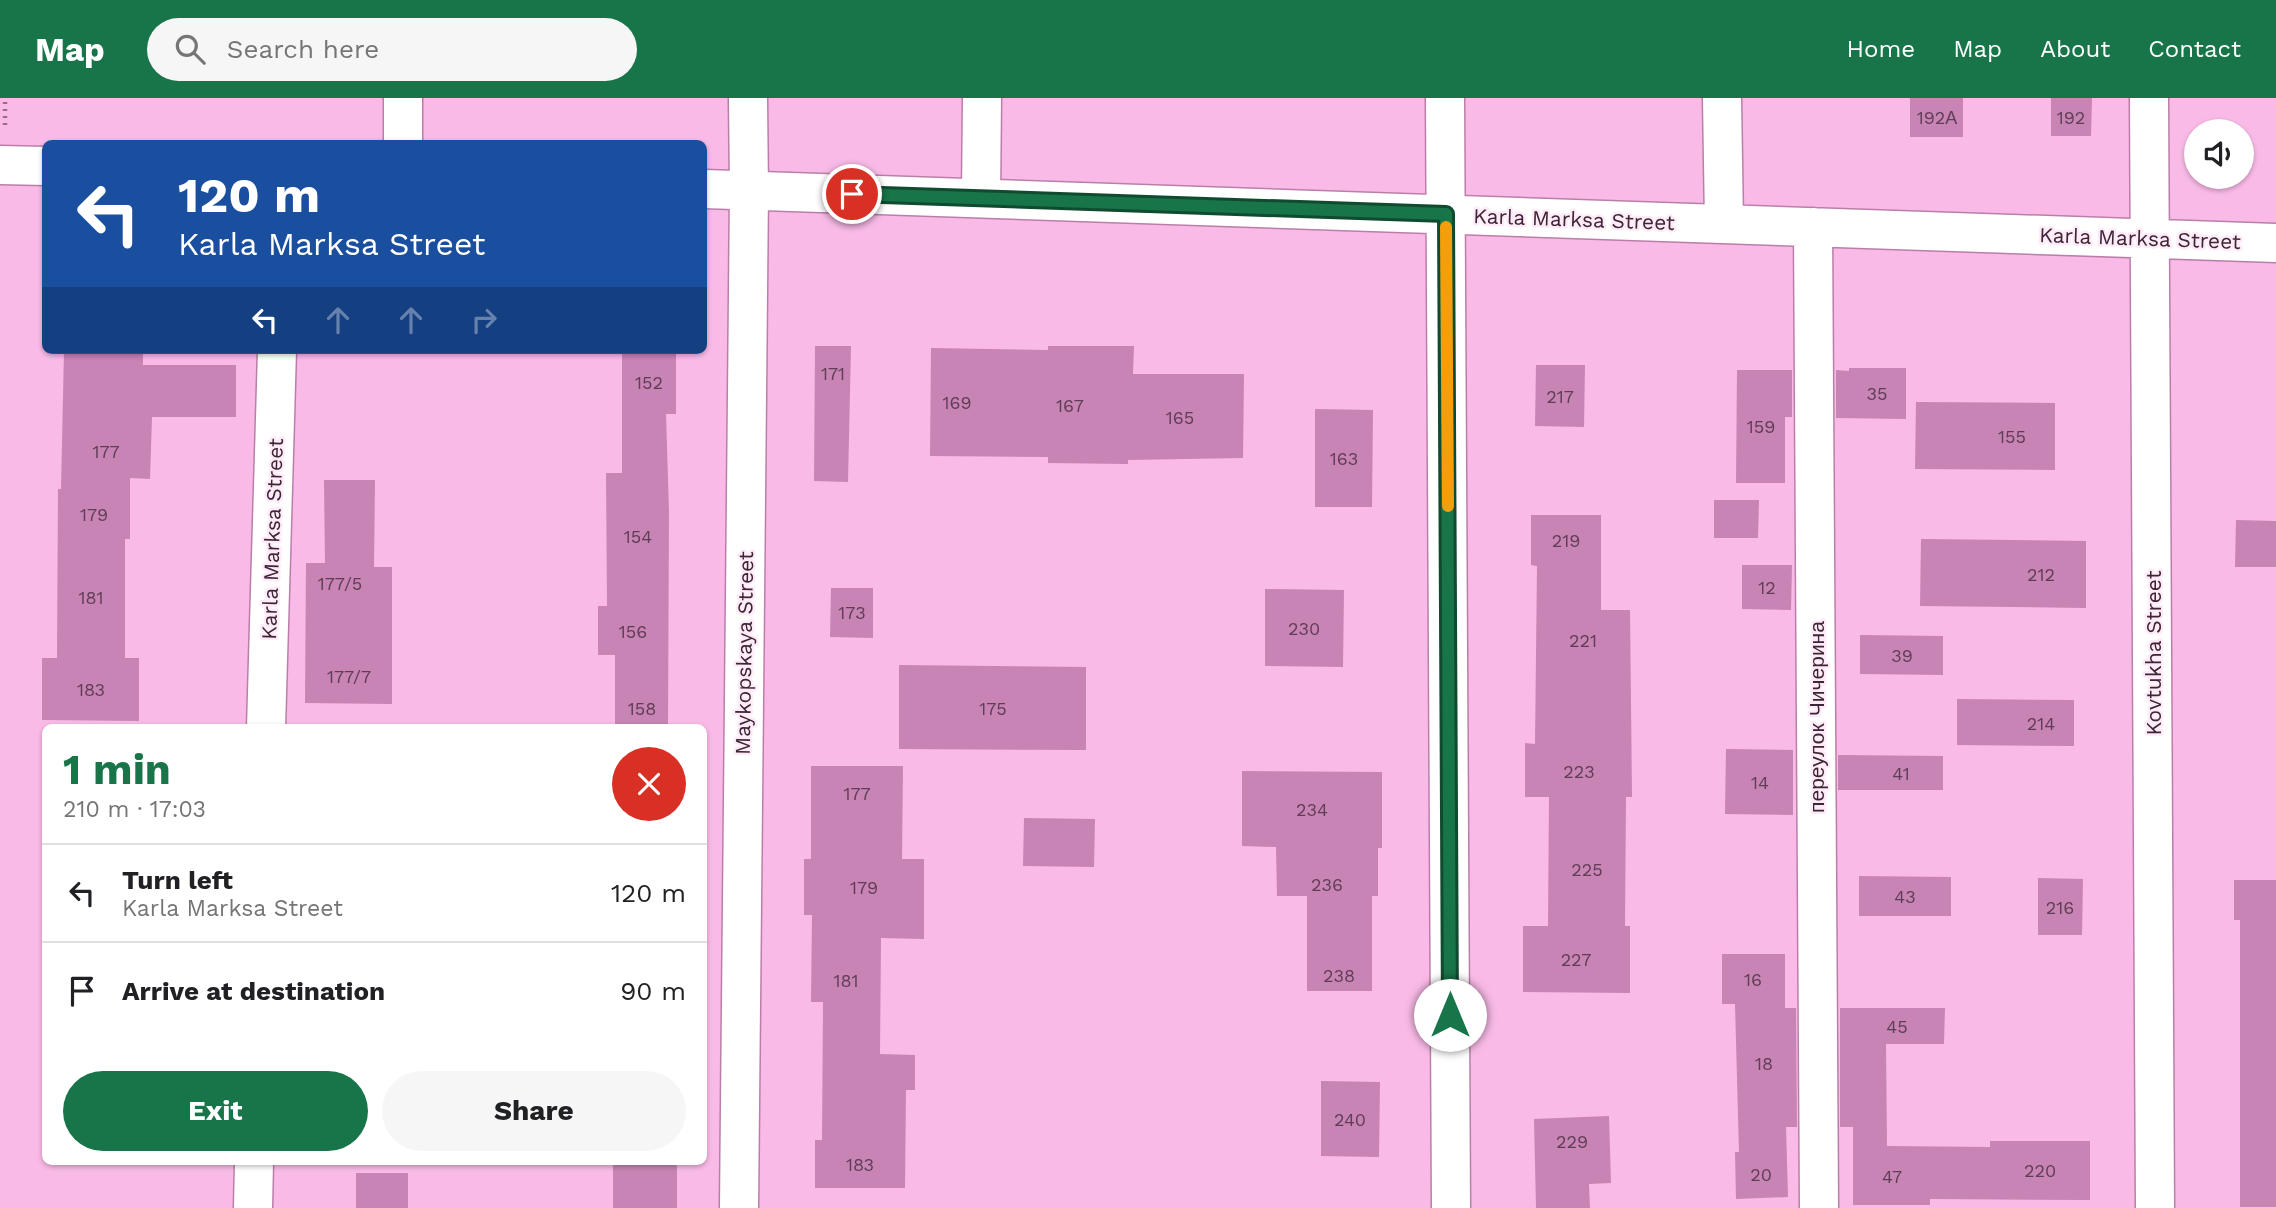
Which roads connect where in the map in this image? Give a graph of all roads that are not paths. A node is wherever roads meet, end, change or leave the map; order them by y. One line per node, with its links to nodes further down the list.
1 (403, 98): 7 (street)
2 (748, 98): 11 (street, Maykopskaya Street)
3 (982, 98): 12 (street)
4 (1445, 98): 13 (street)
5 (1723, 98): 14 (street)
6 (2150, 98): 16 (street, Kovtukha Street)
7 (404, 140)
8 (0, 165): 9 (street)
9 (42, 166)
10 (707, 189): 11 (street, Karla Marksa Street)
11 (749, 191): 12 (street, Karla Marksa Street); 22 (street, Maykopskaya Street)
12 (981, 198): 13 (street, Karla Marksa Street)
13 (1446, 214): 14 (street, Karla Marksa Street); 23 (street)
14 (1724, 224): 15 (street, Karla Marksa Street)
15 (1813, 227): 16 (street, Karla Marksa Street); 24 (street, переулок Чичерина)
16 (2151, 239): 17 (street, Karla Marksa Street); 25 (street, Kovtukha Street)
17 (2276, 243)
18 (277, 354): 19 (street, Karla Marksa Street)
19 (266, 724)
20 (254, 1165): 21 (street)
21 (253, 1208)
22 (739, 1208)
23 (1451, 1208)
24 (1819, 1208)
25 (2155, 1208)

